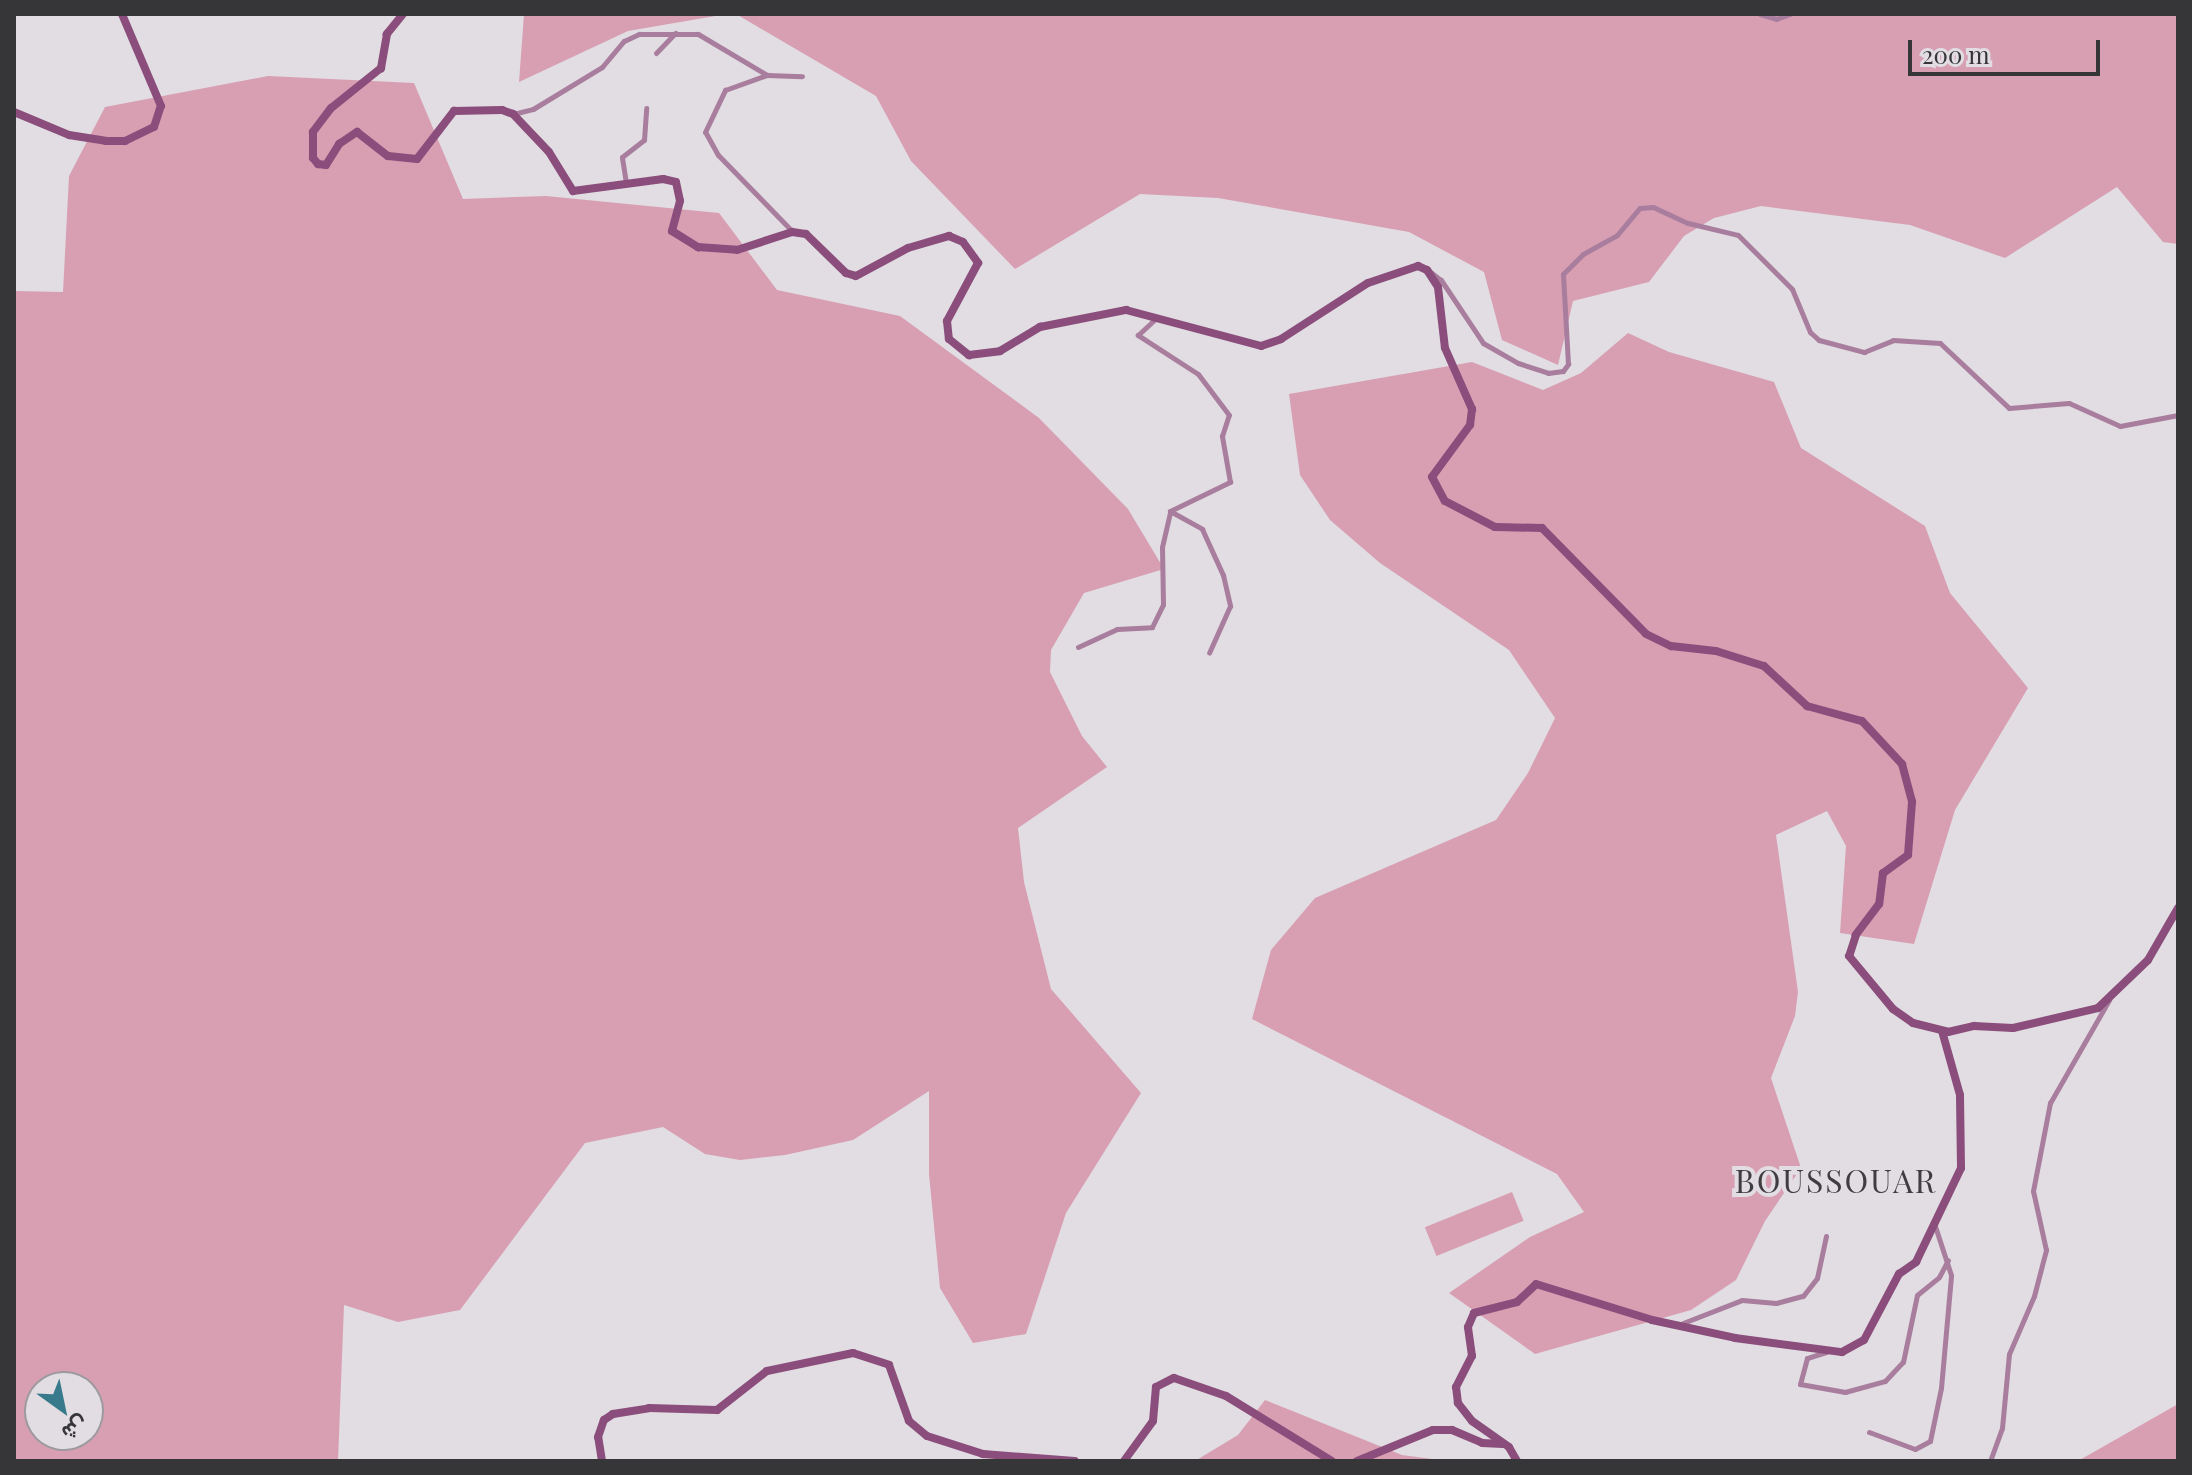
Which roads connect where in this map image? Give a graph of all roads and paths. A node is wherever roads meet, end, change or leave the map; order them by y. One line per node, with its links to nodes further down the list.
1 (122, 14): 10 (street)
2 (403, 14): 11 (street)
3 (1760, 14): 4 (street)
4 (1790, 14)
5 (680, 32): 6 (street); 7 (street); 11 (street)
6 (656, 53)
7 (767, 75): 8 (street); 13 (street)
8 (802, 76)
9 (646, 108): 12 (street)
10 (14, 112)
11 (513, 114): 12 (street)
12 (626, 183): 13 (street)
13 (792, 232): 15 (street)
14 (1427, 270): 15 (street); 16 (street); 22 (street)
15 (1157, 316): 17 (street)
16 (2178, 415)
17 (1170, 511): 18 (street); 19 (street)
18 (1078, 647)
19 (1209, 653)
20 (2178, 908): 21 (street)
21 (2109, 1000): 22 (street); 36 (street)
22 (1942, 1031): 23 (street)
23 (1934, 1223): 25 (street); 27 (street)
24 (1826, 1236): 26 (street)
25 (1948, 1259): 27 (street); 28 (street)
26 (1683, 1323): 27 (street); 29 (street)
27 (1829, 1351)
28 (1869, 1432)
29 (1503, 1444): 34 (street); 35 (street)
30 (602, 1461): 31 (street)
31 (1075, 1461)
32 (1124, 1461): 33 (street)
33 (1332, 1461)
34 (1357, 1461)
35 (1517, 1461)
36 (1990, 1461)

